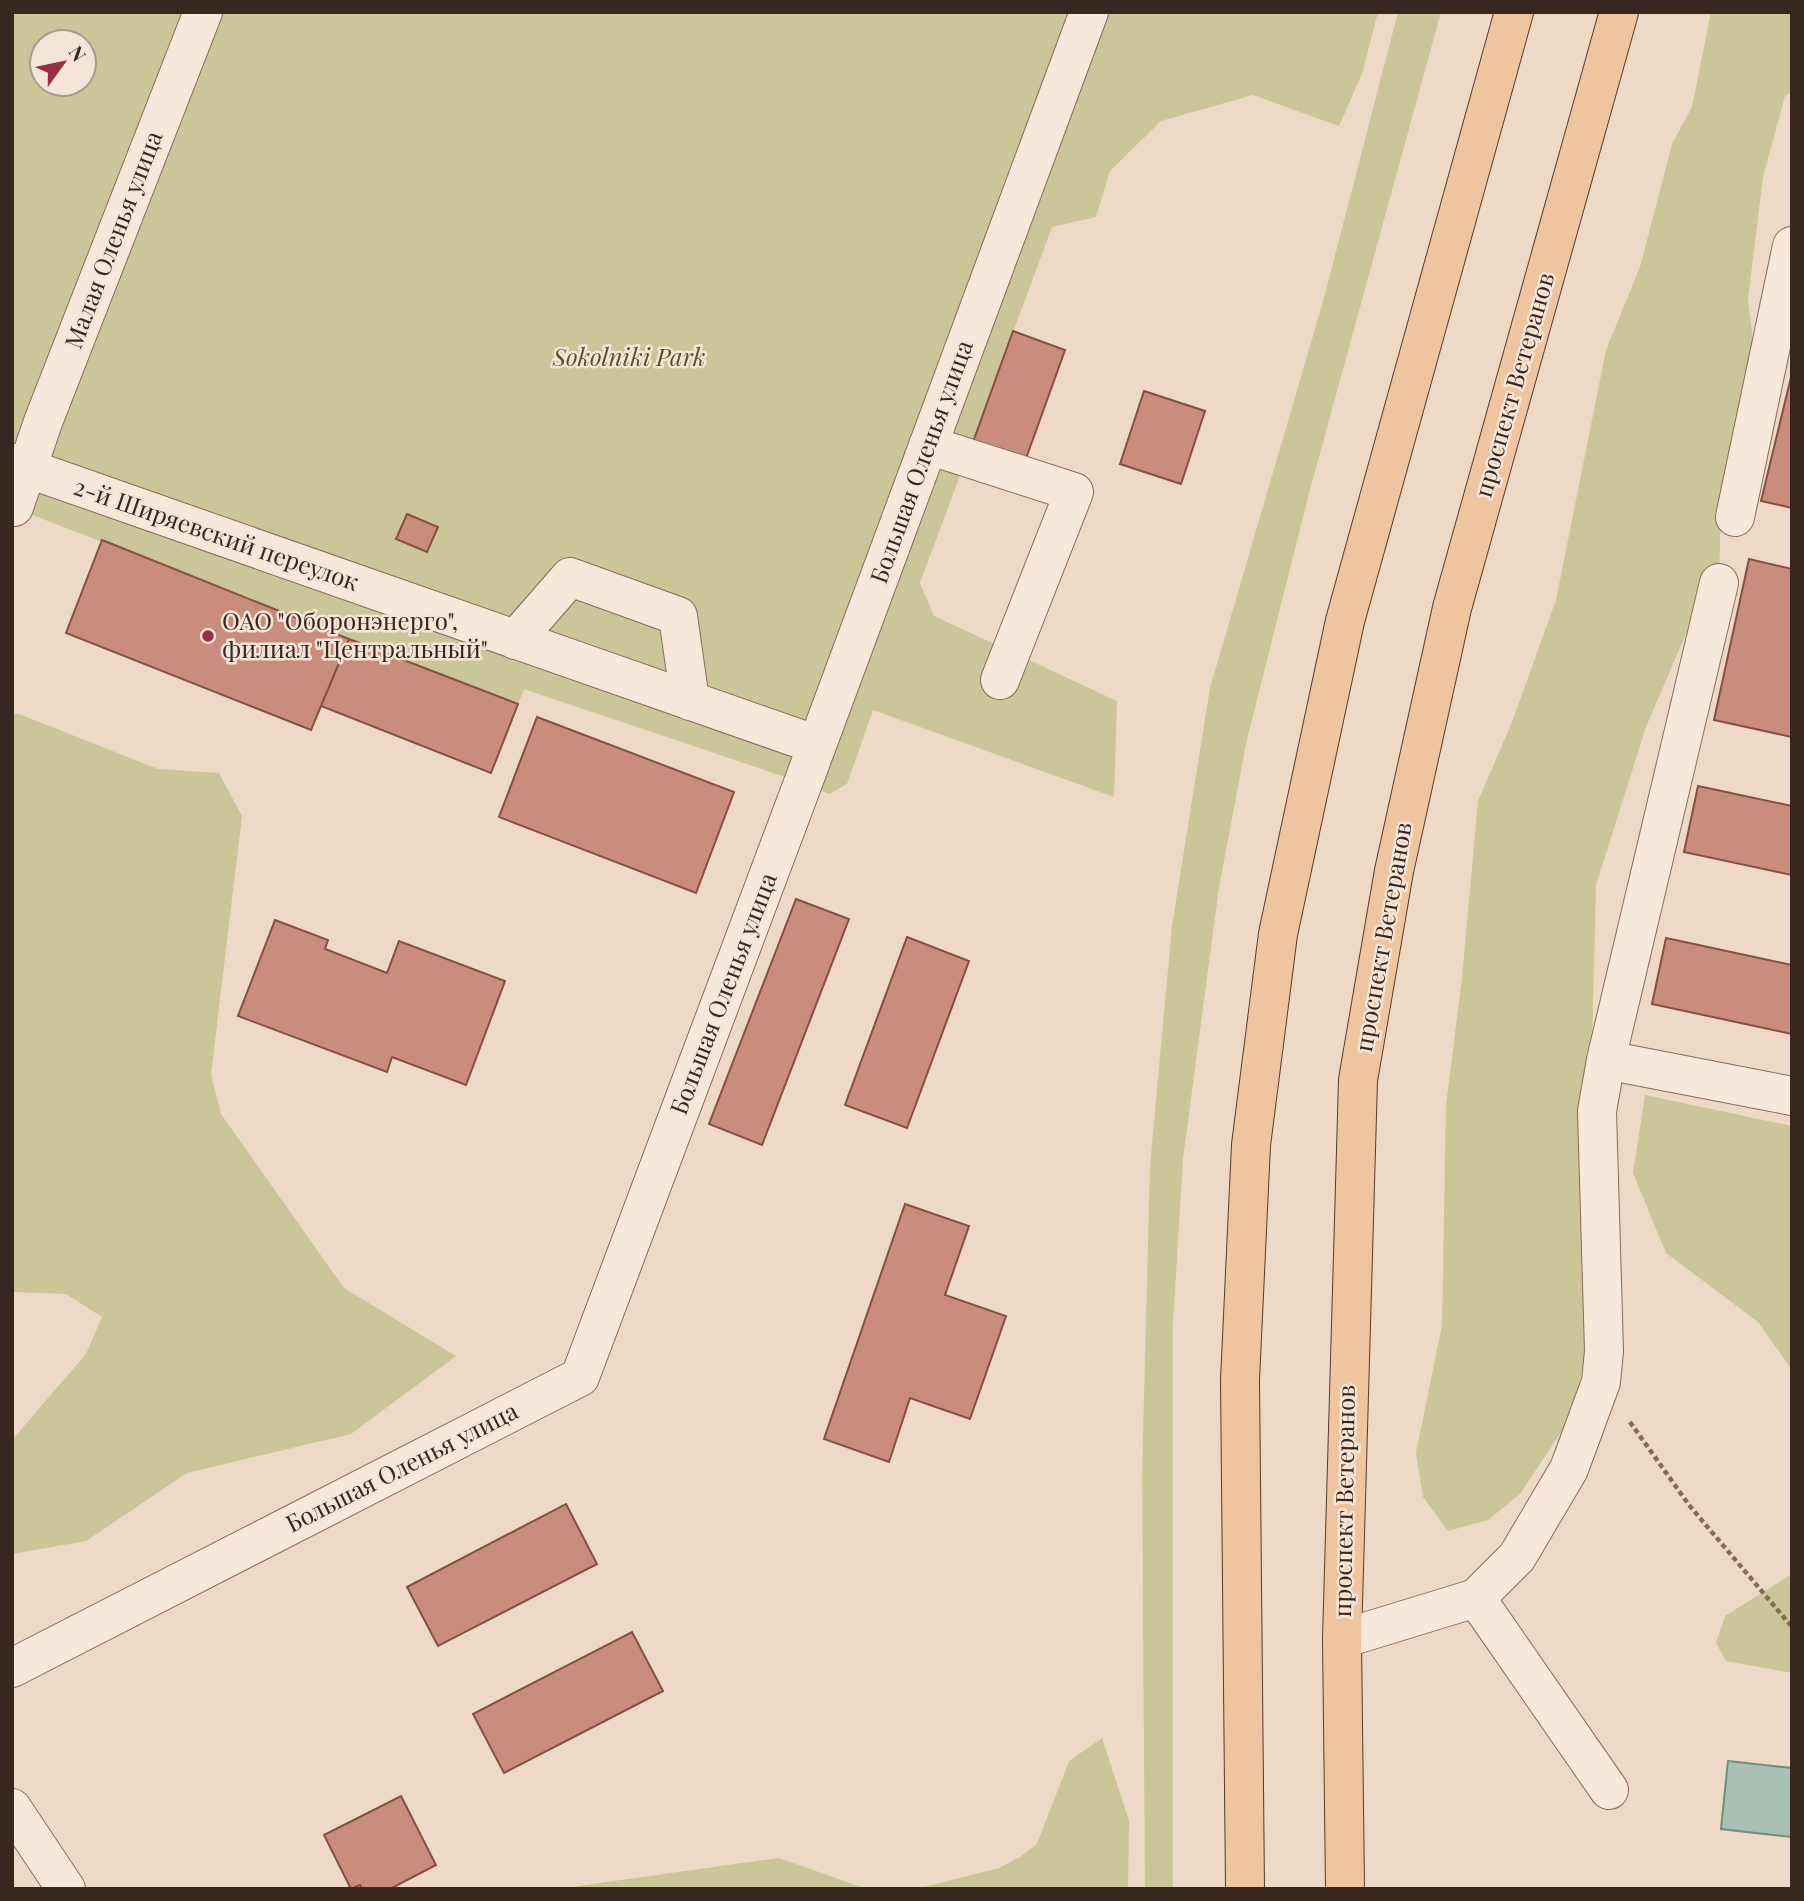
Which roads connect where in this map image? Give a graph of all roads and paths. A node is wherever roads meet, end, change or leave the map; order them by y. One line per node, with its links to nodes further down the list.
1 (203, 12): 7 (street, Малая Оленья улица)
2 (1089, 12): 6 (street, Большая Оленья улица)
3 (1514, 12): 25 (main road)
4 (1619, 12): 20 (main road, проспект Ветеранов)
5 (1792, 246): 9 (street)
6 (928, 445): 12 (street); 14 (street, Большая Оленья улица)
7 (19, 465): 8 (street, Малая Оленья улица); 11 (street, 2-й Ширяевский переулок)
8 (14, 507)
9 (1735, 517)
10 (1719, 583): 15 (street)
11 (515, 640): 13 (street, 2-й Ширяевский переулок); 13 (street)
12 (1000, 680)
13 (690, 701): 14 (street, 2-й Ширяевский переулок)
14 (817, 745): 21 (street, Большая Оленья улица)
15 (1606, 1060): 16 (street); 17 (street)
16 (1792, 1096)
17 (1601, 1382): 18 (street); 19 (path)
18 (1476, 1598): 20 (street); 22 (street)
19 (1792, 1627)
20 (1342, 1639): 26 (main road, проспект Ветеранов)
21 (12, 1668)
22 (1609, 1790)
23 (12, 1808): 24 (street)
24 (66, 1889)
25 (1245, 1889)
26 (1345, 1889)

